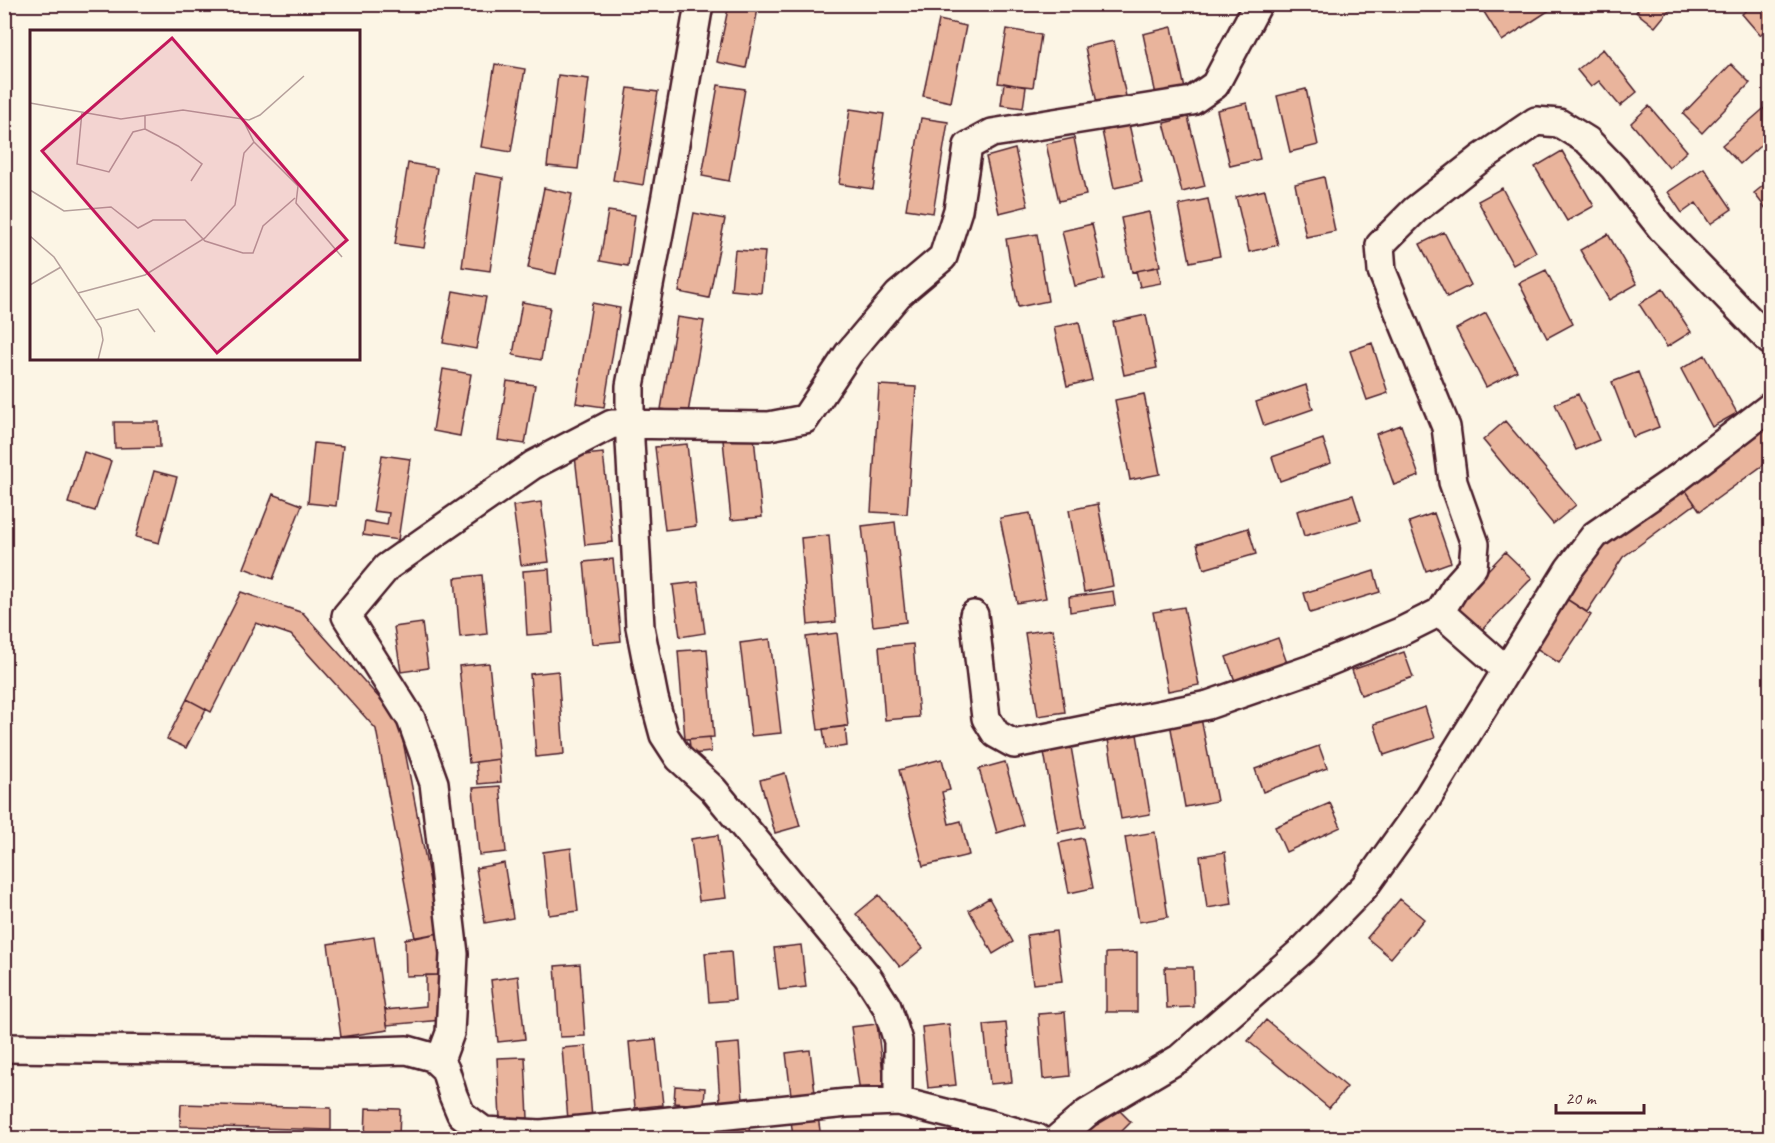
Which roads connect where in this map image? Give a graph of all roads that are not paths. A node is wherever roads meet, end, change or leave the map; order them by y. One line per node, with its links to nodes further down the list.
1 (699, 4): 5 (street)
2 (1258, 4): 5 (street)
3 (1770, 341): 6 (street)
4 (1770, 407): 8 (street)
5 (630, 424): 10 (street); 11 (street)
6 (1440, 612): 7 (street); 8 (street)
7 (974, 615)
8 (1506, 670): 13 (street)
9 (4, 1048): 10 (street)
10 (439, 1063): 11 (street)
11 (898, 1101): 12 (street)
12 (1037, 1138)
13 (1058, 1138)

